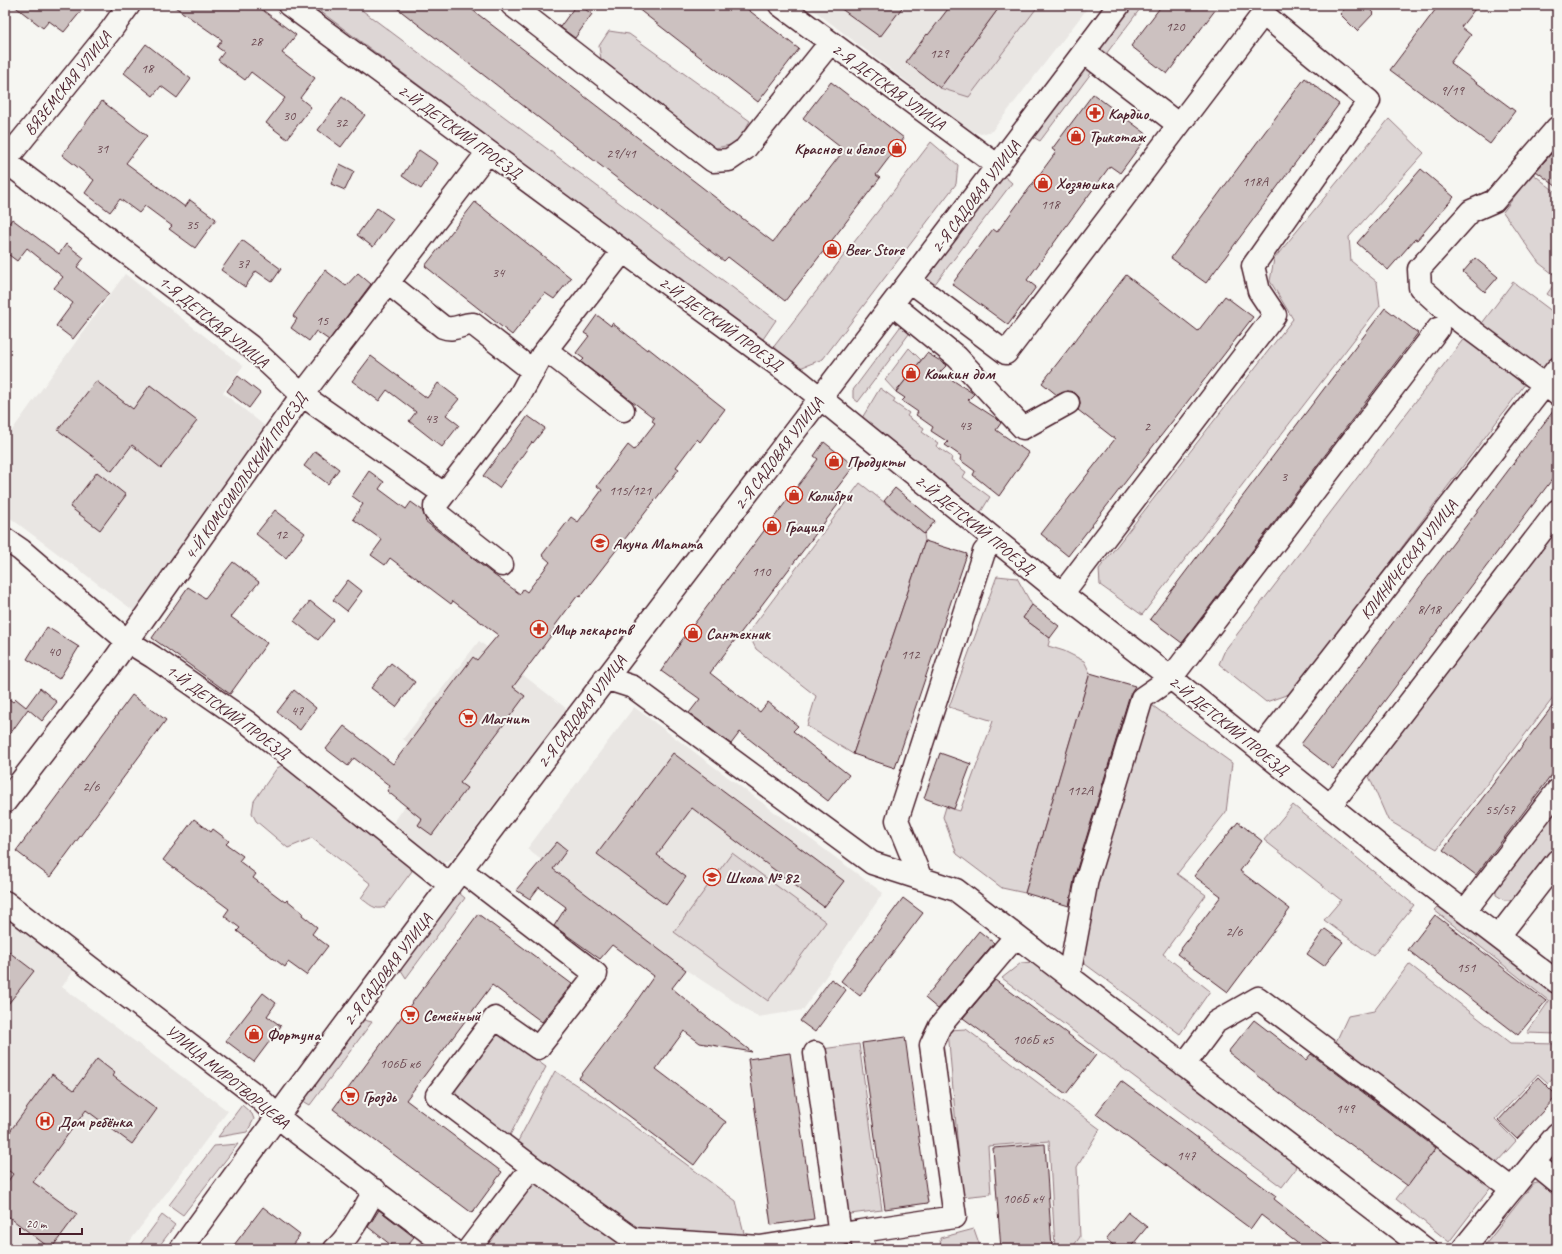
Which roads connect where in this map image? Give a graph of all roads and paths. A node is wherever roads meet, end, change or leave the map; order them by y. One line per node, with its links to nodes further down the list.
1 (129, 5): 11 (street, ВЯЗЕМСКАЯ УЛИЦА)
2 (289, 5): 10 (street, 2-Й ДЕТСКИЙ ПРОЕЗД)
3 (512, 5): 6 (street)
4 (780, 5): 6 (street, 2-Я ДЕТСКАЯ УЛИЦА)
5 (1119, 5): 7 (street, 2-Я САДОВАЯ УЛИЦА)
6 (830, 43): 12 (street, 2-Я ДЕТСКАЯ УЛИЦА)
7 (1084, 52): 8 (street); 12 (street, 2-Я САДОВАЯ УЛИЦА)
8 (1179, 125): 14 (street); 30 (street)
9 (1557, 128): 20 (street)
10 (488, 152): 13 (street, 2-Й ДЕТСКИЙ ПРОЕЗД); 15 (street, 4-Й КОМСОМОЛЬСКИЙ ПРОЕЗД)
11 (5, 161): 21 (street, 1-Я ДЕТСКАЯ УЛИЦА)
12 (998, 166): 14 (street, 2-Я САДОВАЯ УЛИЦА)
13 (623, 251): 18 (street); 22 (street, 2-Й ДЕТСКИЙ ПРОЕЗД)
14 (910, 281): 16 (street, 2-Я САДОВАЯ УЛИЦА)
15 (388, 283): 19 (street); 21 (street, 4-Й КОМСОМОЛЬСКИЙ ПРОЕЗД)
16 (892, 304): 22 (street, 2-Я САДОВАЯ УЛИЦА); 23 (street)
17 (1438, 330): 33 (street)
18 (546, 350): 19 (street); 24 (street)
19 (533, 371): 25 (street)
20 (1553, 383): 34 (street, КЛИНИЧЕСКАЯ УЛИЦА)
21 (302, 395): 25 (street, 1-Я ДЕТСКАЯ УЛИЦА); 31 (street, 4-Й КОМСОМОЛЬСКИЙ ПРОЕЗД)
22 (820, 398): 28 (street, 2-Й ДЕТСКИЙ ПРОЕЗД); 32 (street, 2-Я САДОВАЯ УЛИЦА)
23 (1068, 403)
24 (623, 410)
25 (444, 494): 29 (street)
26 (1557, 511): 37 (street)
27 (5, 539): 31 (street, 1-Й ДЕТСКИЙ ПРОЕЗД)
28 (994, 539): 30 (street, 2-Й ДЕТСКИЙ ПРОЕЗД); 40 (street)
29 (502, 565)
30 (1062, 594): 33 (street, 2-Й ДЕТСКИЙ ПРОЕЗД)
31 (127, 642): 36 (street, 4-Й КОМСОМОЛЬСКИЙ ПРОЕЗД); 39 (street, 1-Й ДЕТСКИЙ ПРОЕЗД)
32 (605, 678): 39 (street, 2-Я САДОВАЯ УЛИЦА); 40 (street)
33 (1171, 678): 34 (street, 2-Й ДЕТСКИЙ ПРОЕЗД); 45 (street)
34 (1260, 750): 37 (street, 2-Й ДЕТСКИЙ ПРОЕЗД)
35 (1557, 791): 42 (street)
36 (5, 802)
37 (1330, 806): 42 (street, 2-Й ДЕТСКИЙ ПРОЕЗД)
38 (1557, 861): 44 (street)
39 (456, 877): 49 (street, 2-Я САДОВАЯ УЛИЦА); 52 (street, 1-Й ДЕТСКИЙ ПРОЕЗД)
40 (921, 879): 43 (street)
41 (5, 902): 49 (street, УЛИЦА МИРОТВОРЦЕВА)
42 (1464, 912): 44 (street, 2-Й ДЕТСКИЙ ПРОЕЗД)
43 (1016, 936): 45 (street); 57 (street)
44 (1498, 937): 46 (street, 2-Й ДЕТСКИЙ ПРОЕЗД)
45 (1069, 976): 48 (street)
46 (1557, 982)
47 (815, 1053): 56 (street)
48 (1184, 1065): 54 (street); 63 (street)
49 (277, 1116): 55 (street, УЛИЦА МИРОТВОРЦЕВА); 60 (street, 2-Я САДОВАЯ УЛИЦА)
50 (1557, 1134): 51 (street)
51 (1534, 1163): 53 (street); 54 (street)
52 (532, 1167): 59 (street); 62 (street)
53 (1557, 1182)
54 (1512, 1189): 64 (street)
55 (375, 1190): 58 (street); 61 (street, УЛИЦА МИРОТВОРЦЕВА)
56 (840, 1235): 57 (street); 59 (street)
57 (862, 1240)
58 (340, 1248)
59 (760, 1248)
60 (181, 1249)
61 (451, 1249)
62 (469, 1249)
63 (1425, 1249)
64 (1463, 1249)

